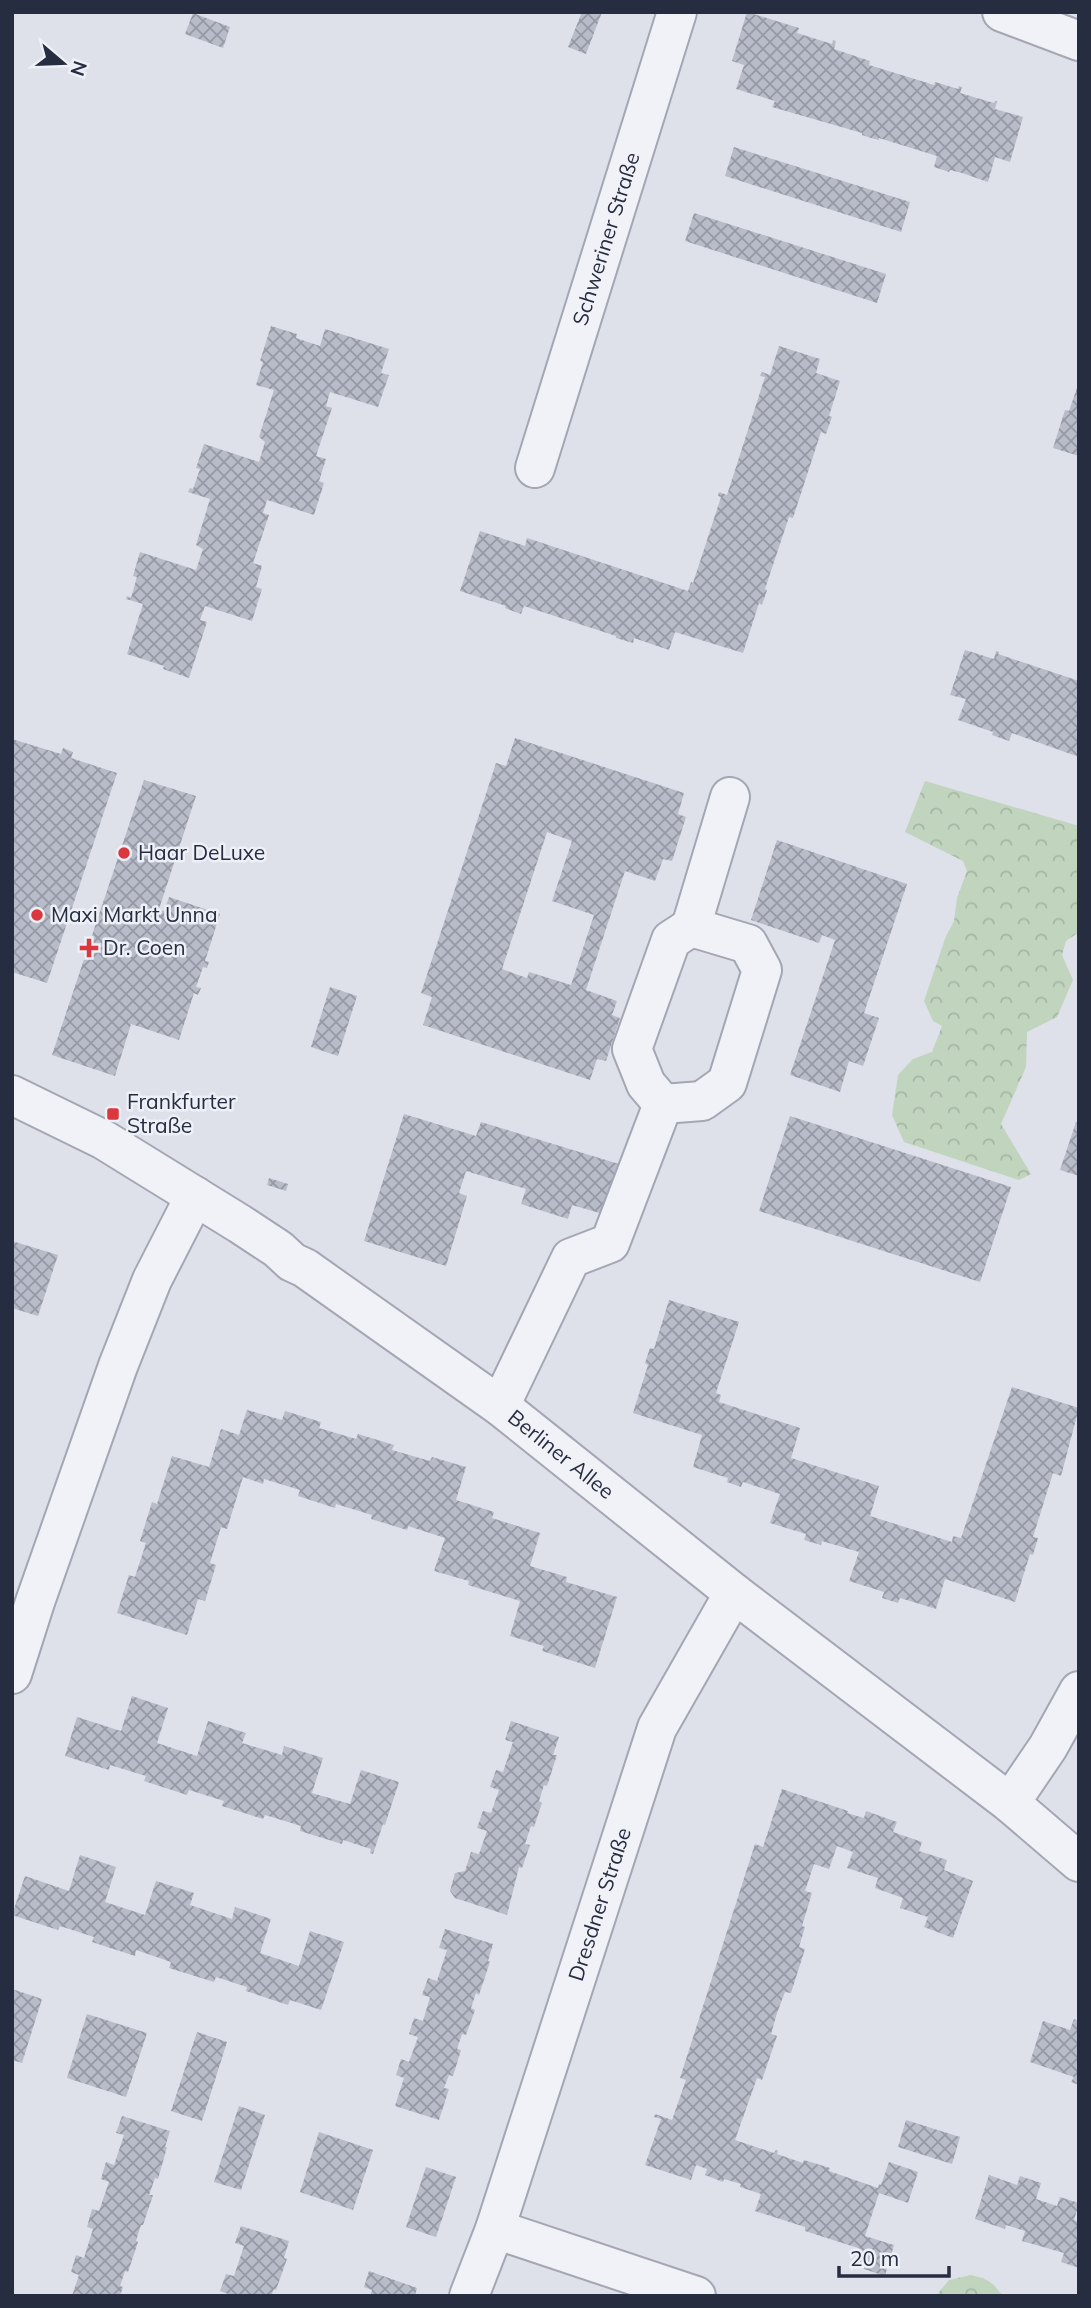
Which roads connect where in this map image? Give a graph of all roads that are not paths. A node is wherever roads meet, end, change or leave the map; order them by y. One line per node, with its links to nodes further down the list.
1 (677, 12): 4 (street, Schweriner Straße)
2 (1002, 12): 3 (street)
3 (1079, 41)
4 (536, 468)
5 (730, 797): 6 (street)
6 (691, 927): 8 (street); 8 (street)
7 (12, 1095): 9 (street, Berliner Allee)
8 (663, 1104): 10 (street)
9 (195, 1196): 10 (street, Berliner Allee); 12 (street)
10 (500, 1406): 11 (street, Berliner Allee)
11 (734, 1593): 14 (street, Berliner Allee); 16 (street, Dresdner Straße)
12 (12, 1674)
13 (1079, 1691): 14 (street)
14 (1010, 1803): 15 (street, Berliner Allee)
15 (1079, 1862)
16 (495, 2229): 17 (street, Dresdner Straße); 18 (street)
17 (469, 2296)
18 (696, 2296)

